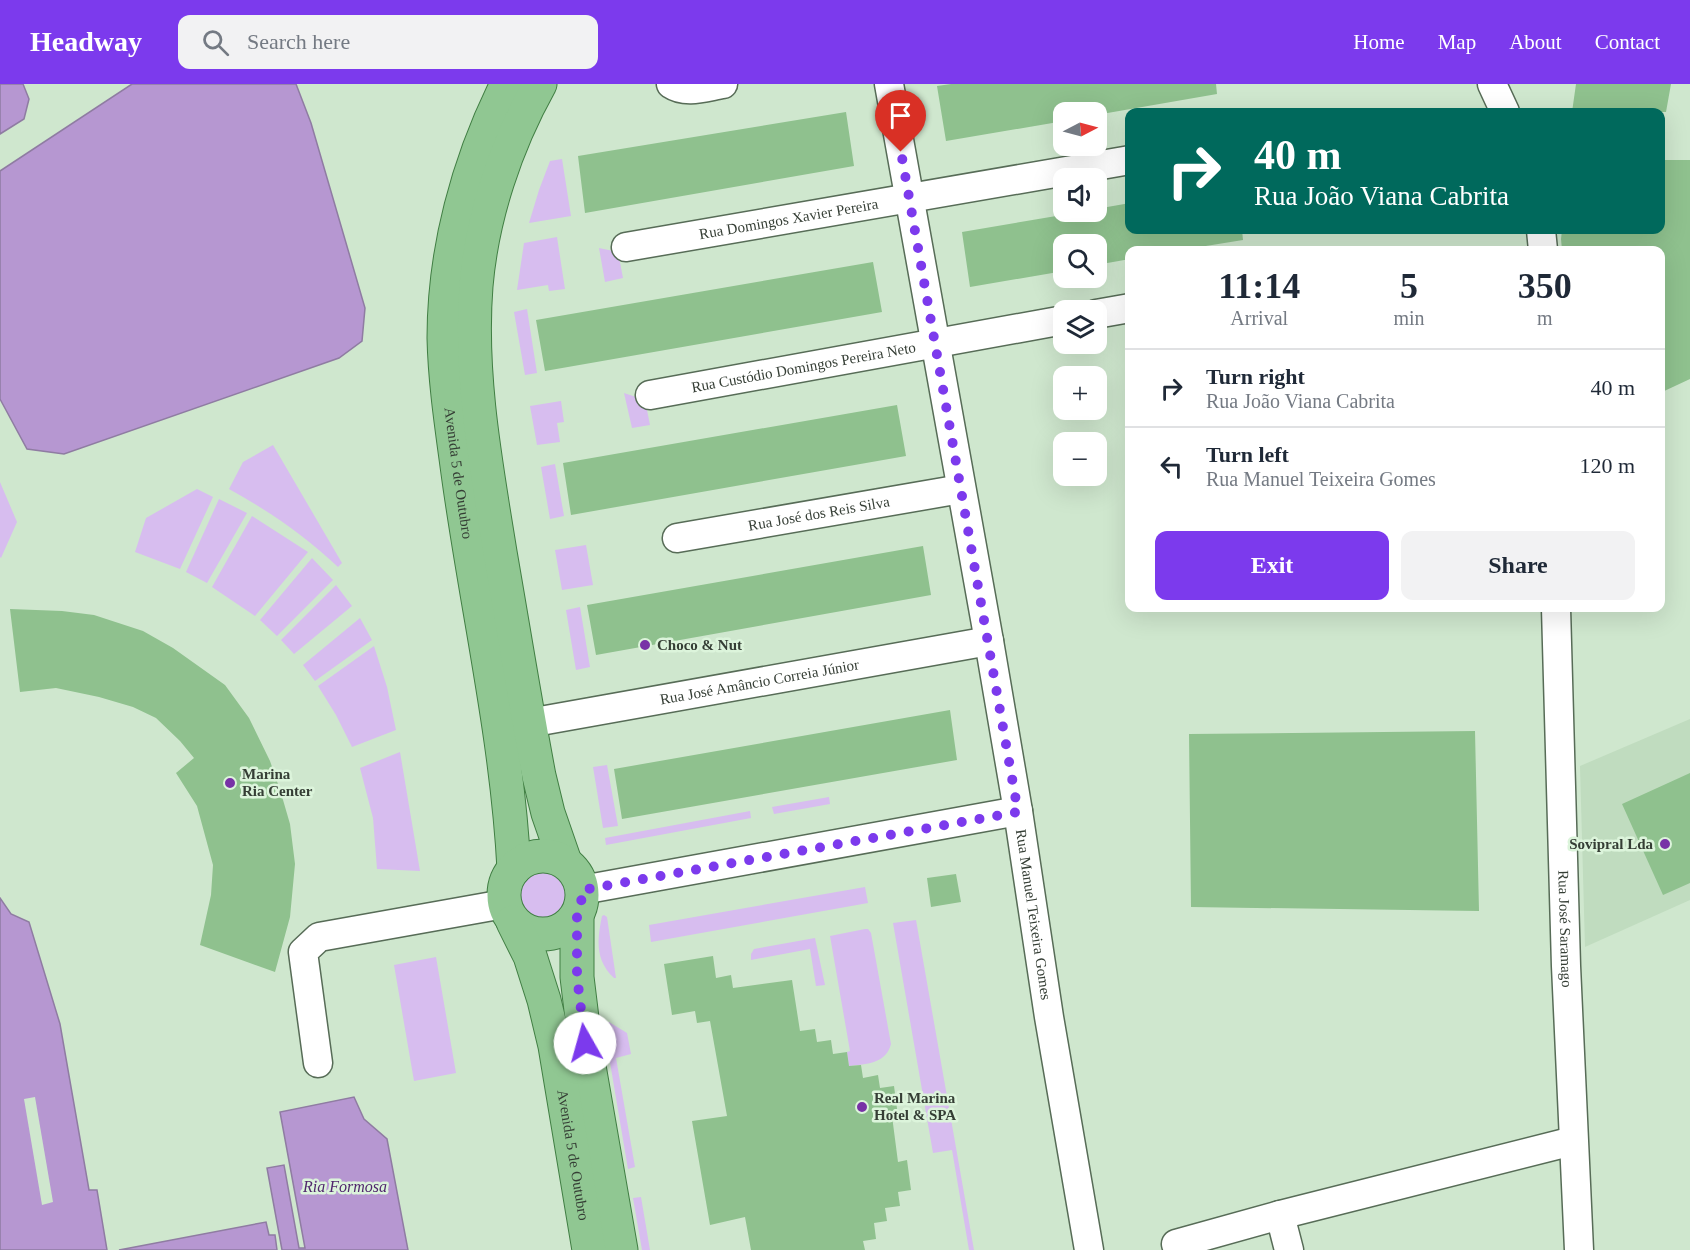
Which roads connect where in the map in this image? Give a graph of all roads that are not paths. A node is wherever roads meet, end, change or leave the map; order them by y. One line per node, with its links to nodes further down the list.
1 (507, 84): 21 (main road, Avenida 5 de Outubro)
2 (540, 84): 18 (main road, Avenida 5 de Outubro)
3 (723, 84): 5 (street)
4 (889, 84): 7 (street, Rua Manuel Teixeira Gomes)
5 (682, 87)
6 (1125, 161): 7 (street, Rua Domingos Xavier Pereira)
7 (909, 198): 8 (street, Rua Domingos Xavier Pereira); 12 (street, Rua Manuel Teixeira Gomes)
8 (626, 247)
9 (1125, 309): 10 (street)
10 (1107, 312)
11 (1053, 322): 12 (street, Rua Custódio Domingos Pereira Neto)
12 (935, 344): 13 (street, Rua Custódio Domingos Pereira Neto); 14 (street, Rua Manuel Teixeira Gomes)
13 (650, 395)
14 (961, 489): 15 (street, Rua José dos Reis Silva); 17 (street, Rua Manuel Teixeira Gomes)
15 (677, 538)
16 (1556, 612): 25 (street, Rua José Saramago)
17 (988, 641): 18 (street, Rua José Amâncio Correia Júnior); 19 (street, Rua Manuel Teixeira Gomes)
18 (529, 723): 20 (main road, Avenida 5 de Outubro)
19 (1018, 812): 22 (street); 29 (street, Rua Manuel Teixeira Gomes)
20 (565, 862): 21 (main road); 22 (main road)
21 (514, 869): 23 (main road)
22 (580, 903): 23 (main road); 28 (main road)
23 (509, 913): 24 (street); 27 (main road, Avenida 5 de Outubro)
24 (318, 1063)
25 (1573, 1141): 26 (street); 32 (street, Rua José Saramago)
26 (1280, 1215): 30 (street); 31 (street)
27 (589, 1250)
28 (621, 1250)
29 (1089, 1250)
30 (1178, 1250)
31 (1289, 1250)
32 (1579, 1250)

